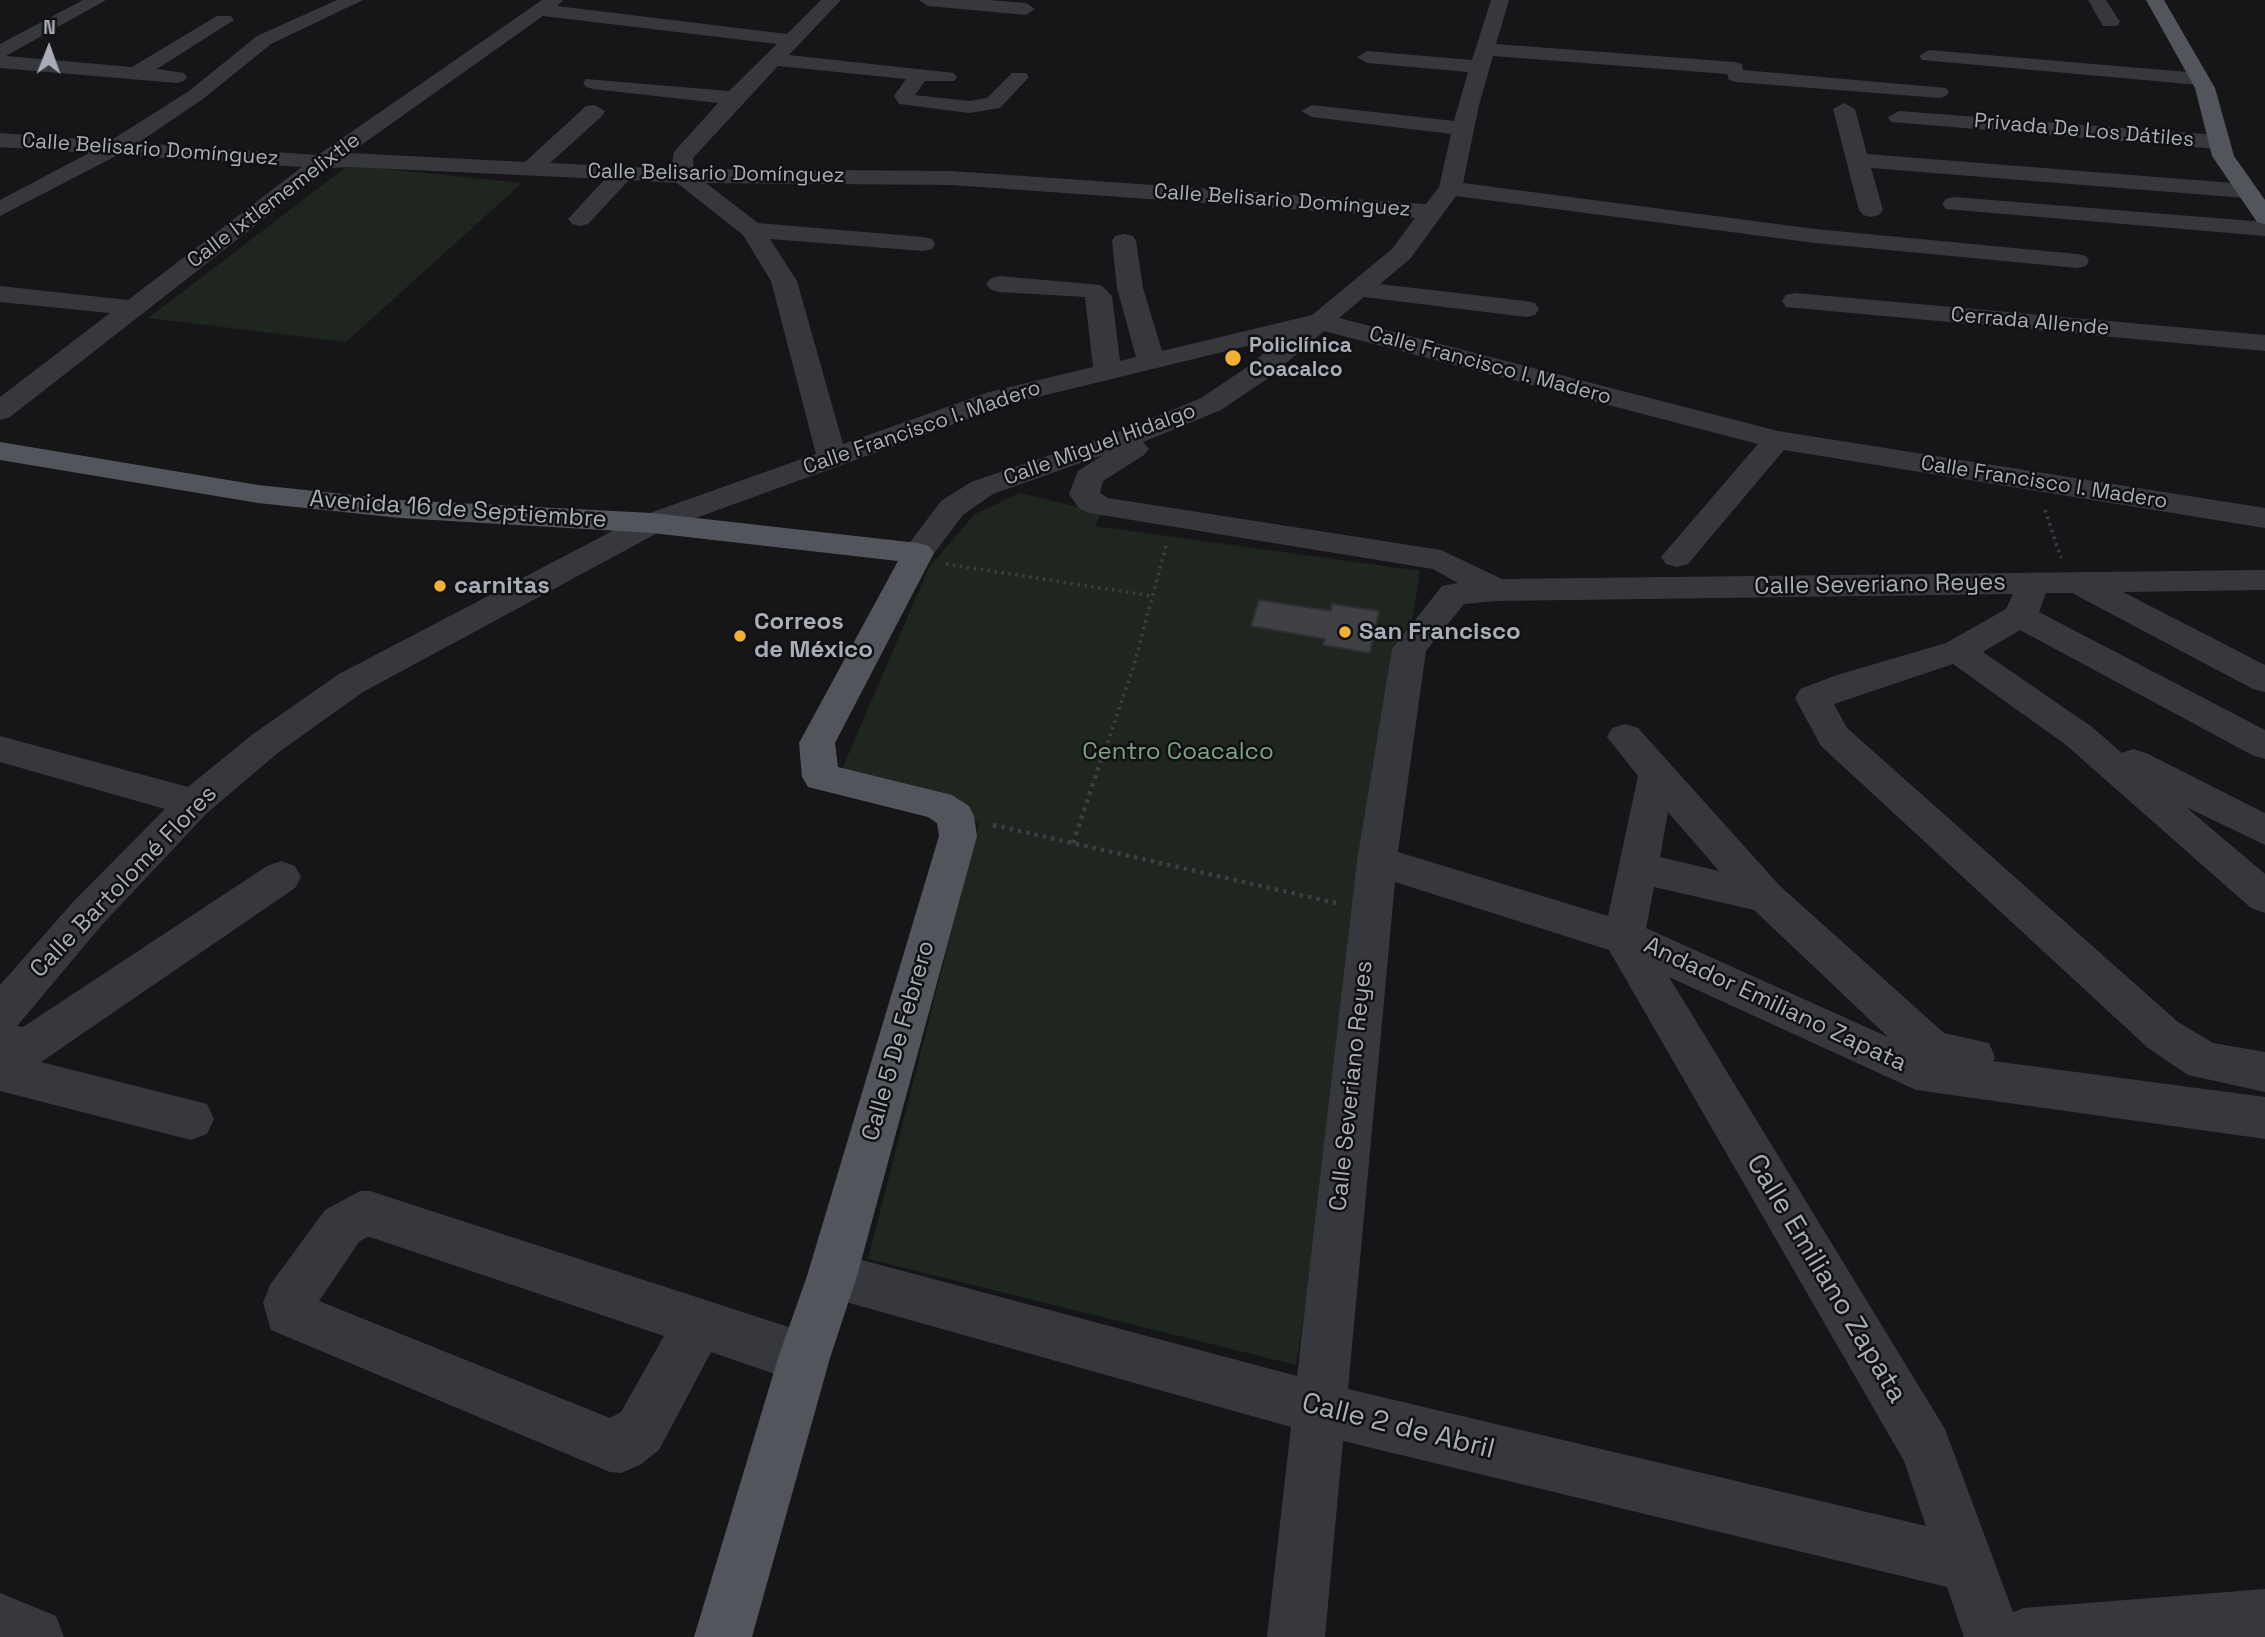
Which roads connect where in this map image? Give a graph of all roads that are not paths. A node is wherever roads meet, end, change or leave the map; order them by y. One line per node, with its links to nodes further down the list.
1 (97, 0): 13 (street)
2 (354, 0): 36 (street)
3 (832, 0): 12 (street)
4 (928, 0): 9 (street)
5 (1500, 0): 16 (street, Calle Miguel Hidalgo)
6 (2097, 0): 11 (street)
7 (2155, 0): 24 (main road)
8 (546, 5): 12 (street); 39 (street, Calle Ixtlememelixtle)
9 (1026, 9)
10 (224, 20): 19 (street)
11 (2110, 23)
12 (792, 40): 17 (street)
13 (0, 52)
14 (1929, 56): 24 (street)
15 (1367, 57): 16 (street)
16 (1483, 58): 26 (street); 33 (street, Calle Miguel Hidalgo)
17 (772, 59): 20 (street); 27 (street)
18 (0, 62): 19 (street)
19 (136, 74): 21 (street)
20 (919, 75): 22 (street); 23 (street)
21 (177, 77)
22 (947, 77)
23 (1018, 77)
24 (2199, 79): 35 (main road)
25 (593, 83): 27 (street)
26 (1939, 92)
27 (734, 97): 42 (street)
28 (1844, 109): 38 (street)
29 (594, 111): 40 (street)
30 (1312, 111): 33 (street)
31 (1899, 117): 32 (street, Privada De Los Dátiles)
32 (1950, 121): 35 (street, Privada De Los Dátiles); 37 (street, Privada De Los Dátiles)
33 (1463, 129): 43 (street, Calle Miguel Hidalgo)
34 (0, 140): 36 (street, Calle Belisario Domínguez)
35 (2218, 142): 44 (main road)
36 (116, 147): 39 (street, Calle Belisario Domínguez); 46 (street)
37 (1966, 156)
38 (1857, 160): 44 (street); 47 (street)
39 (323, 162): 40 (street, Calle Belisario Domínguez); 60 (street, Calle Ixtlememelixtle)
40 (530, 169): 41 (street, Calle Belisario Domínguez)
41 (623, 173): 42 (street, Calle Belisario Domínguez); 50 (street)
42 (683, 176): 48 (street, Calle Belisario Domínguez); 52 (street)
43 (1450, 188): 48 (street, Calle Miguel Hidalgo); 55 (street)
44 (2245, 191): 49 (main road)
45 (1954, 204): 51 (street)
46 (0, 209)
47 (1871, 210)
48 (1432, 212): 57 (street, Calle Miguel Hidalgo)
49 (2265, 217)
50 (580, 219)
51 (2265, 229)
52 (752, 230): 54 (street); 70 (street)
53 (1124, 241): 64 (street)
54 (923, 244)
55 (2077, 261)
56 (999, 284): 65 (street)
57 (1358, 289): 61 (street); 62 (street, Calle Miguel Hidalgo)
58 (0, 294): 60 (street)
59 (1795, 301): 63 (street, Cerrada Allende)
60 (134, 308): 66 (street, Calle Ixtlememelixtle)
61 (1526, 309)
62 (1318, 321): 64 (street, Calle Francisco I. Madero); 67 (street, Calle Miguel Hidalgo); 68 (street, Calle Francisco I. Madero)
63 (2265, 343)
64 (1152, 361): 65 (street, Calle Francisco I. Madero)
65 (1107, 370): 70 (street, Calle Francisco I. Madero)
66 (0, 411)
67 (1187, 415): 73 (street, Calle Miguel Hidalgo); 78 (street, Calle Severiano Reyes)
68 (1777, 440): 71 (street, Calle Francisco I. Madero); 74 (street)
69 (0, 451): 72 (main road, Avenida 16 de Septiembre)
70 (832, 458): 72 (street, Calle Francisco I. Madero)
71 (2265, 518)
72 (652, 523): 73 (main road, Avenida 16 de Septiembre); 87 (street, Calle Bartolomé Flores)
73 (916, 556): 102 (main road, Calle 5 De Febrero)
74 (1677, 557)
75 (2265, 580): 76 (street, Calle Severiano Reyes)
76 (2073, 582): 77 (street, Calle Severiano Reyes); 81 (street)
77 (2034, 583): 78 (street, Calle Severiano Reyes); 79 (street)
78 (1496, 590): 89 (street, Calle Severiano Reyes)
79 (2020, 616): 80 (street); 84 (street)
80 (1958, 651): 82 (street); 99 (street)
81 (2265, 680)
82 (2079, 736): 88 (street); 93 (street)
83 (1625, 737): 86 (street)
84 (2265, 746)
85 (0, 749): 87 (street)
86 (1657, 772): 90 (street); 92 (street)
87 (194, 803): 95 (street, Calle Bartolomé Flores)
88 (2265, 830)
89 (1377, 861): 94 (street, Andador Emiliano Zapata); 105 (street, Calle Severiano Reyes)
90 (1639, 868): 92 (street); 94 (street)
91 (281, 877): 96 (street)
92 (1766, 897): 97 (street)
93 (2265, 897)
94 (1624, 938): 100 (street, Andador Emiliano Zapata); 106 (street, Calle Emiliano Zapata)
95 (0, 1016)
96 (0, 1042)
97 (2053, 1070)
98 (0, 1071): 101 (street)
99 (2265, 1072)
100 (2265, 1118)
101 (191, 1119)
102 (832, 1276): 104 (main road, Calle 5 De Febrero); 105 (street, Calle 2 de Abril)
103 (699, 1323): 103 (street); 104 (street)
104 (804, 1358): 110 (main road, Calle 5 De Febrero)
105 (1318, 1408): 106 (street, Calle 2 de Abril); 111 (street, Calle Severiano Reyes)
106 (1968, 1564): 112 (street, Calle Emiliano Zapata)
107 (2265, 1618): 113 (street)
108 (0, 1622): 109 (street)
109 (35, 1637)
110 (723, 1637)
111 (1296, 1637)
112 (1993, 1637)
113 (2024, 1637)

